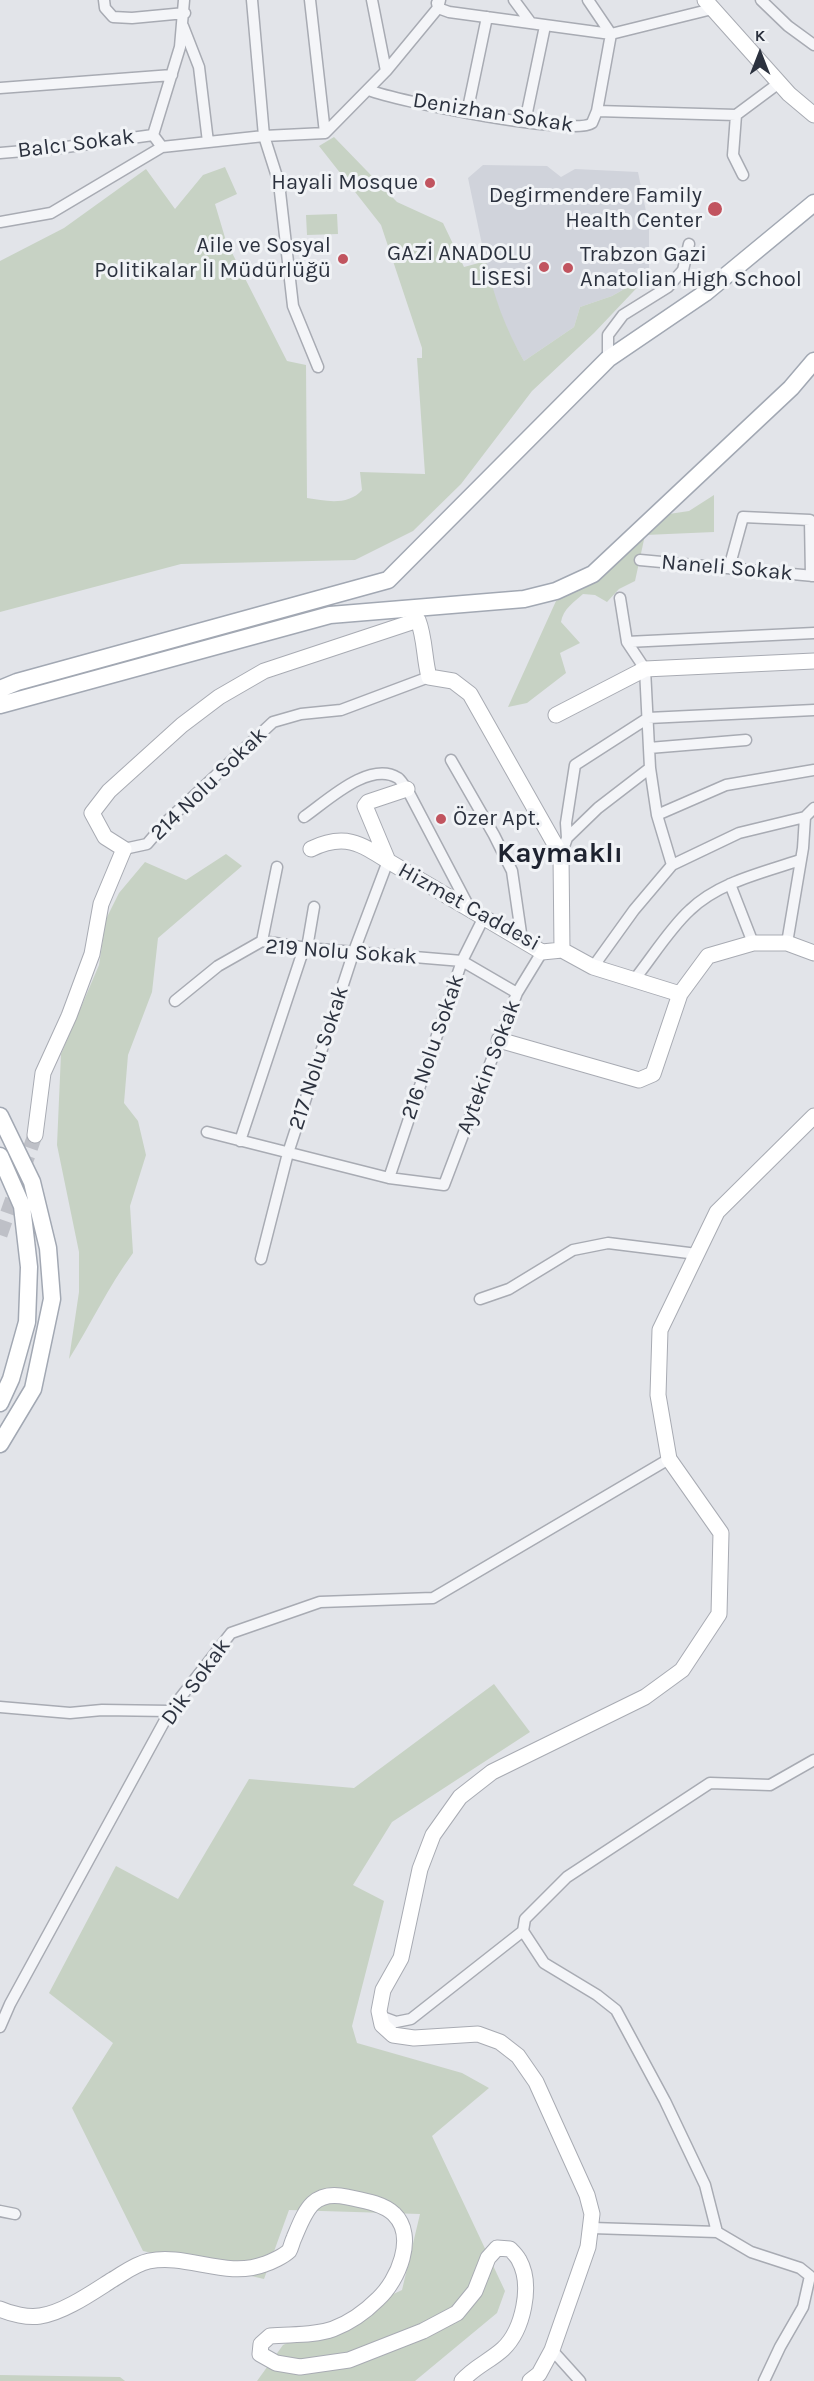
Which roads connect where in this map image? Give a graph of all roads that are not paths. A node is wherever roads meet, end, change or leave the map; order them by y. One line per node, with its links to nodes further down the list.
1 (104, 0): 12 (street)
2 (184, 0): 12 (street)
3 (252, 0): 29 (street)
4 (310, 0): 27 (street)
5 (372, 0): 17 (street)
6 (514, 0): 13 (street)
7 (588, 0): 15 (street)
8 (761, 0): 16 (street)
9 (438, 3): 11 (street); 17 (street)
10 (708, 5): 15 (street); 19 (street)
11 (487, 17): 13 (street); 23 (street)
12 (184, 19): 18 (street); 30 (street)
13 (531, 23): 14 (street)
14 (545, 26): 15 (street); 26 (street)
15 (611, 34): 22 (street)
16 (814, 45)
17 (386, 71): 21 (street)
18 (172, 75): 20 (street); 28 (street)
19 (779, 83): 24 (street); 25 (street)
20 (0, 88)
21 (369, 90): 23 (street, Denizhan Sokak); 27 (street)
22 (597, 111): 24 (street, Denizhan Sokak); 26 (street, Denizhan Sokak)
23 (467, 113): 26 (street, Denizhan Sokak)
24 (736, 115): 33 (street)
25 (814, 115)
26 (525, 122)
27 (325, 133): 29 (street)
28 (153, 135): 31 (street); 32 (street, Balcı Sokak)
29 (264, 136): 30 (street); 39 (street)
30 (208, 142): 31 (street)
31 (162, 147): 35 (street)
32 (0, 153)
33 (743, 175)
34 (814, 203): 37 (main road)
35 (0, 222)
36 (689, 243): 37 (street)
37 (608, 360): 49 (main road)
38 (814, 361): 50 (main road)
39 (318, 367)
40 (640, 560): 41 (street, Naneli Sokak)
41 (729, 568): 42 (street, Naneli Sokak); 42 (street)
42 (812, 576)
43 (620, 598): 45 (street)
44 (814, 633): 45 (street)
45 (627, 642): 47 (street)
46 (814, 661): 47 (street)
47 (645, 669): 52 (street); 53 (street)
48 (429, 677): 65 (street, 214 Nolu Sokak); 65 (street); 67 (street, Hizmet Caddesi)
49 (0, 689)
50 (0, 705)
51 (814, 710): 53 (street)
52 (556, 715)
53 (648, 718): 55 (street); 64 (street)
54 (746, 740): 55 (street)
55 (649, 748): 57 (street)
56 (451, 760): 75 (street)
57 (650, 768): 61 (street); 64 (street)
58 (814, 770): 61 (street)
59 (407, 789): 62 (street); 69 (street, Hizmet Caddesi); 74 (street)
60 (814, 805): 63 (street)
61 (657, 815): 70 (street)
62 (304, 817)
63 (805, 817): 68 (street); 70 (street)
64 (567, 838): 67 (street)
65 (124, 849): 94 (street)
66 (311, 849): 69 (street)
67 (561, 855): 80 (street, Hizmet Caddesi)
68 (800, 860): 72 (street); 78 (street)
69 (388, 861): 74 (street, Hizmet Caddesi); 81 (street, 217 Nolu Sokak)
70 (672, 865): 85 (street)
71 (277, 867): 76 (street)
72 (730, 884): 77 (street); 86 (street)
73 (314, 907): 79 (street)
74 (477, 915): 75 (street, Hizmet Caddesi); 84 (street, 216 Nolu Sokak)
75 (522, 940): 82 (street, Hizmet Caddesi)
76 (262, 941): 79 (street, 219 Nolu Sokak); 89 (street, 219 Nolu Sokak)
77 (753, 943): 78 (street); 88 (street)
78 (787, 943): 83 (street)
79 (307, 948): 81 (street, 219 Nolu Sokak); 95 (street)
80 (562, 950): 82 (street, Hizmet Caddesi); 85 (street)
81 (354, 951): 84 (street, 219 Nolu Sokak); 96 (street, 217 Nolu Sokak)
82 (542, 952): 87 (street, Aytekin Sokak)
83 (814, 953)
84 (462, 961): 87 (street, 219 Nolu Sokak); 98 (street, 216 Nolu Sokak)
85 (594, 967): 86 (street)
86 (634, 980): 88 (street)
87 (517, 993): 90 (street, Aytekin Sokak)
88 (680, 994): 90 (street)
89 (175, 1002)
90 (499, 1040): 98 (street, Aytekin Sokak)
91 (0, 1116): 103 (main road)
92 (814, 1116): 99 (street)
93 (207, 1132): 95 (street)
94 (35, 1135)
95 (240, 1141): 96 (street)
96 (288, 1154): 98 (street); 100 (street, 217 Nolu Sokak)
97 (0, 1156): 102 (main road)
98 (389, 1178)
99 (697, 1254): 101 (street); 104 (street)
100 (261, 1259)
101 (480, 1299)
102 (0, 1403)
103 (0, 1444)
104 (669, 1459): 106 (street, Dik Sokak); 109 (street)
105 (0, 1707): 106 (street)
106 (170, 1711): 110 (street, Dik Sokak)
107 (814, 1760): 108 (street)
108 (523, 1931): 109 (street); 114 (street)
109 (380, 2016): 113 (street)
110 (0, 2027)
111 (0, 2211): 112 (street)
112 (15, 2214)
113 (592, 2228): 114 (street); 116 (street)
114 (717, 2232): 120 (street)
115 (0, 2310): 117 (street)
116 (552, 2350): 118 (street); 119 (street)
117 (462, 2381)
118 (530, 2381)
119 (580, 2381)
120 (764, 2381)

